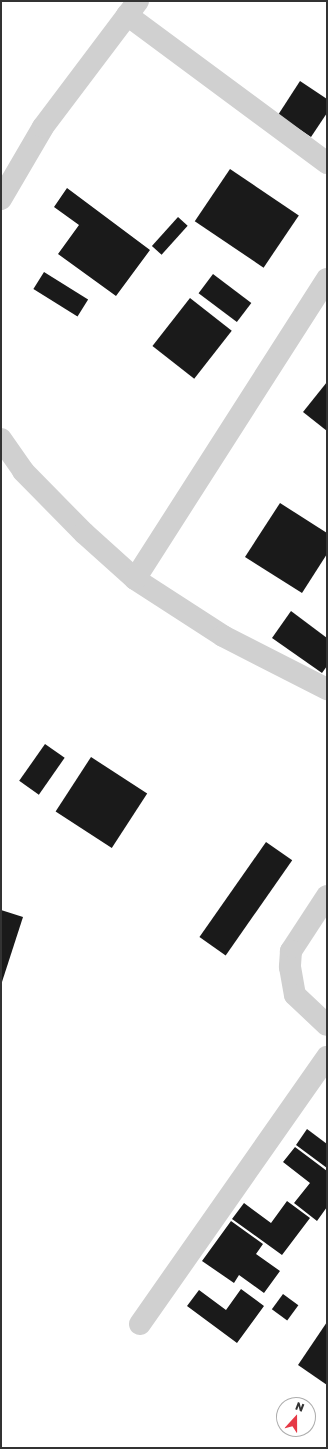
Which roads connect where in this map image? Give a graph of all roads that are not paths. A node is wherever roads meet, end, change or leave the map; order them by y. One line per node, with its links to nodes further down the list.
1 (133, 8): 2 (street); 3 (street)
2 (327, 163)
3 (1, 199)
4 (327, 279): 6 (street)
5 (1, 440): 6 (street)
6 (135, 579): 7 (street)
7 (327, 689)
8 (327, 896): 9 (street)
9 (327, 1025)
10 (327, 1057): 11 (street)
11 (140, 1324)

